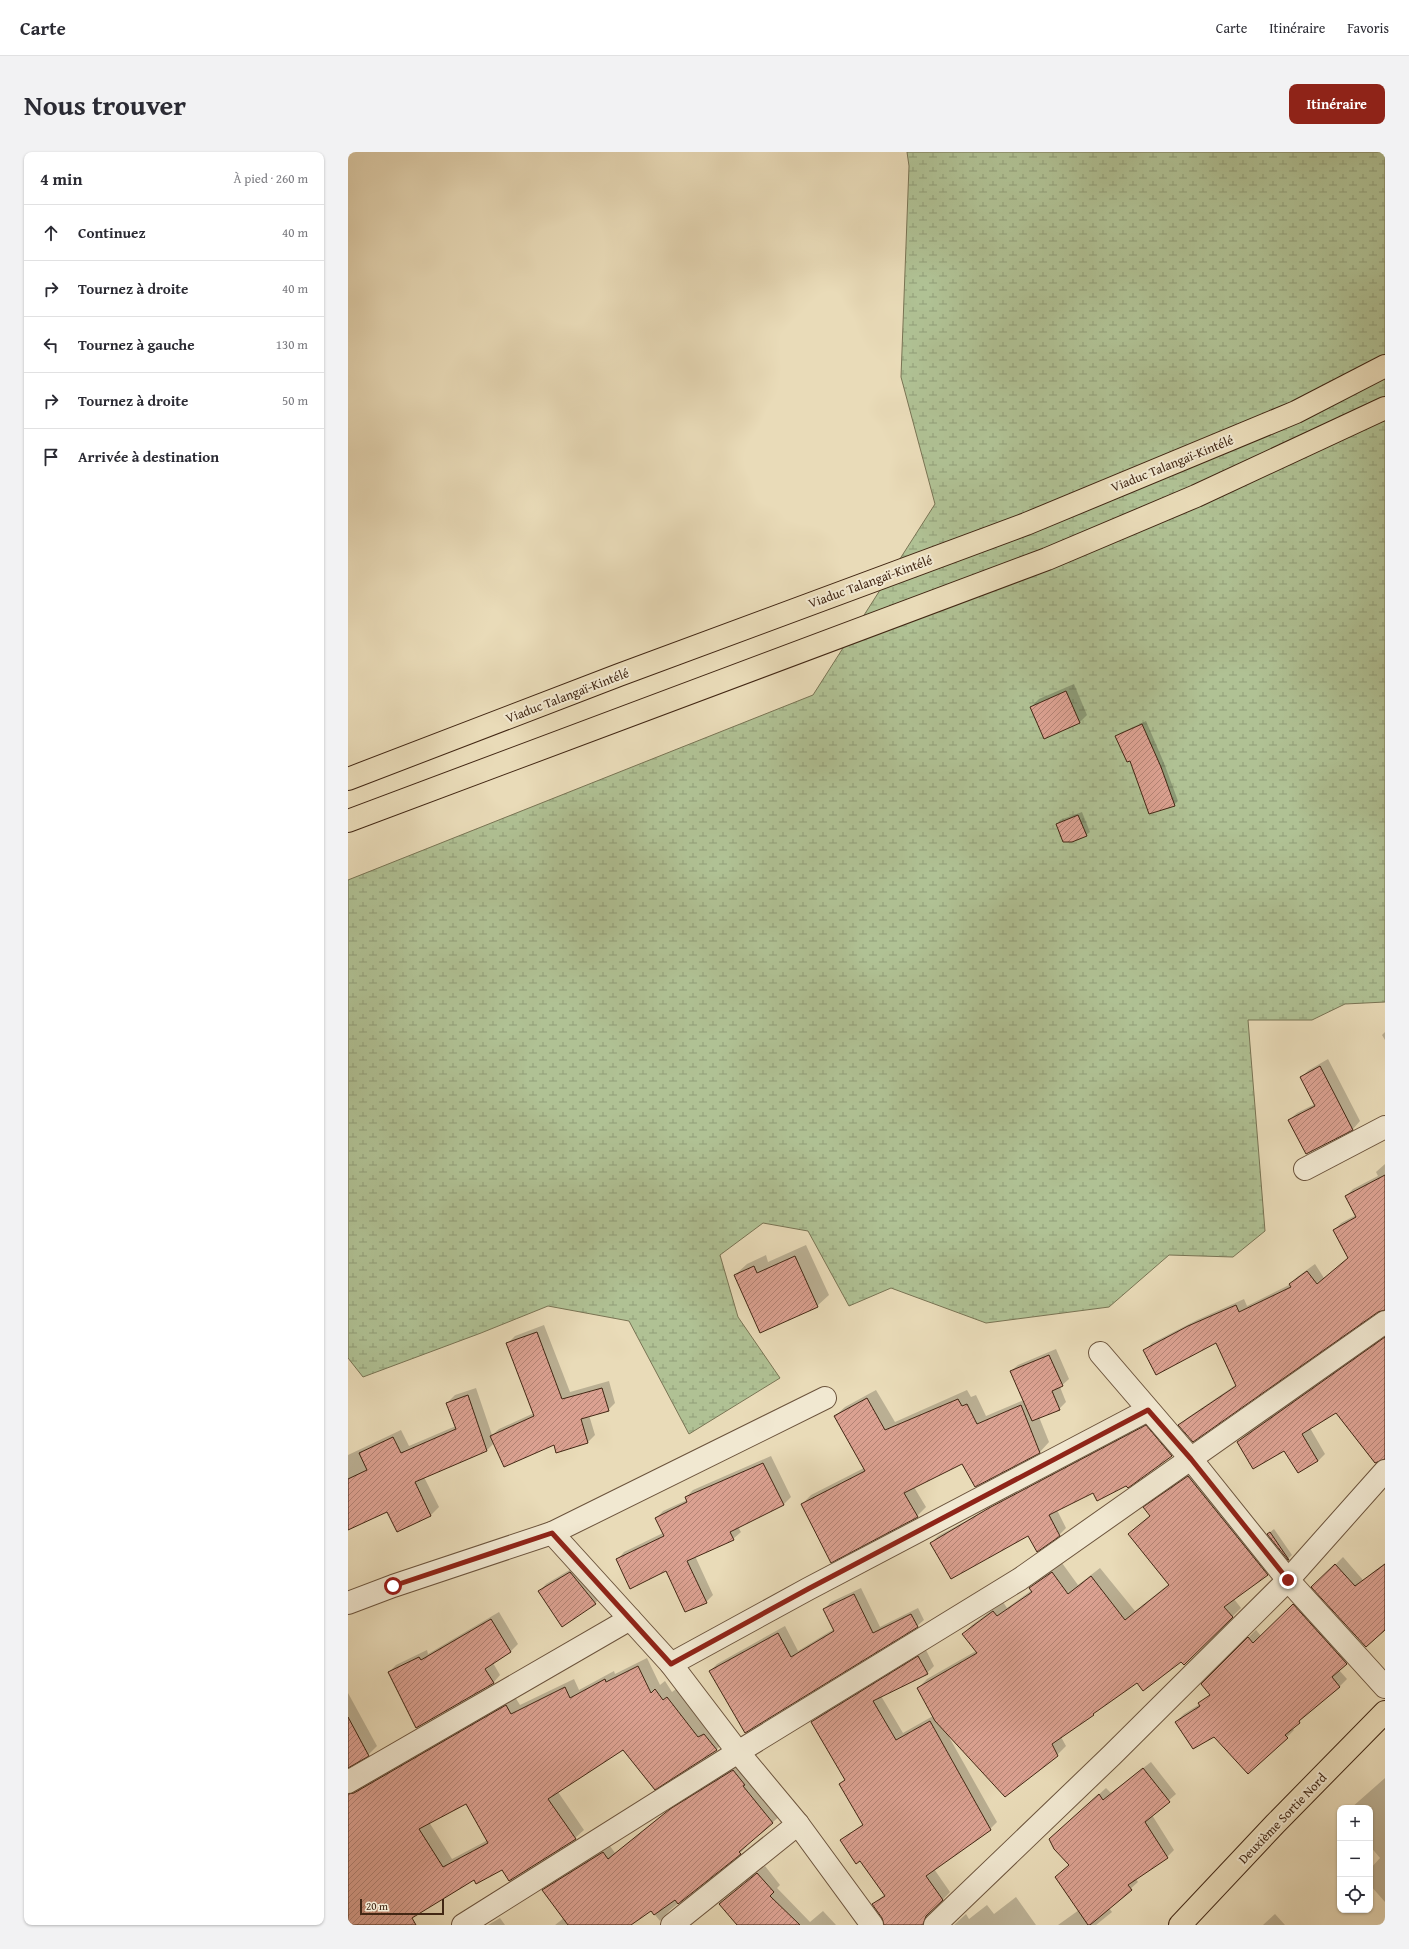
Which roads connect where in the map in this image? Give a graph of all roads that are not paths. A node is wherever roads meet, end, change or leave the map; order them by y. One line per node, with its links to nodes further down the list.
1 (1385, 366): 3 (main road, Viaduc Talangaï-Kintélé)
2 (1385, 408): 4 (main road)
3 (348, 779)
4 (348, 821)
5 (1385, 1127): 6 (street)
6 (1305, 1169)
7 (1385, 1322): 11 (street)
8 (1100, 1353): 10 (street)
9 (825, 1398): 13 (street)
10 (1148, 1410): 11 (street); 17 (street)
11 (1191, 1459): 14 (street); 20 (street)
12 (1385, 1471): 14 (street)
13 (552, 1533): 15 (street); 16 (street)
14 (1288, 1580): 18 (street); 26 (street)
15 (348, 1603)
16 (630, 1619): 17 (street); 21 (street)
17 (671, 1664): 20 (street)
18 (1385, 1687)
19 (1385, 1712): 27 (main road, Deuxième Sortie Nord)
20 (738, 1752): 22 (street); 23 (street)
21 (348, 1782)
22 (798, 1824): 24 (street); 25 (street)
23 (463, 1925)
24 (672, 1925)
25 (872, 1925)
26 (935, 1925)
27 (1180, 1925)

